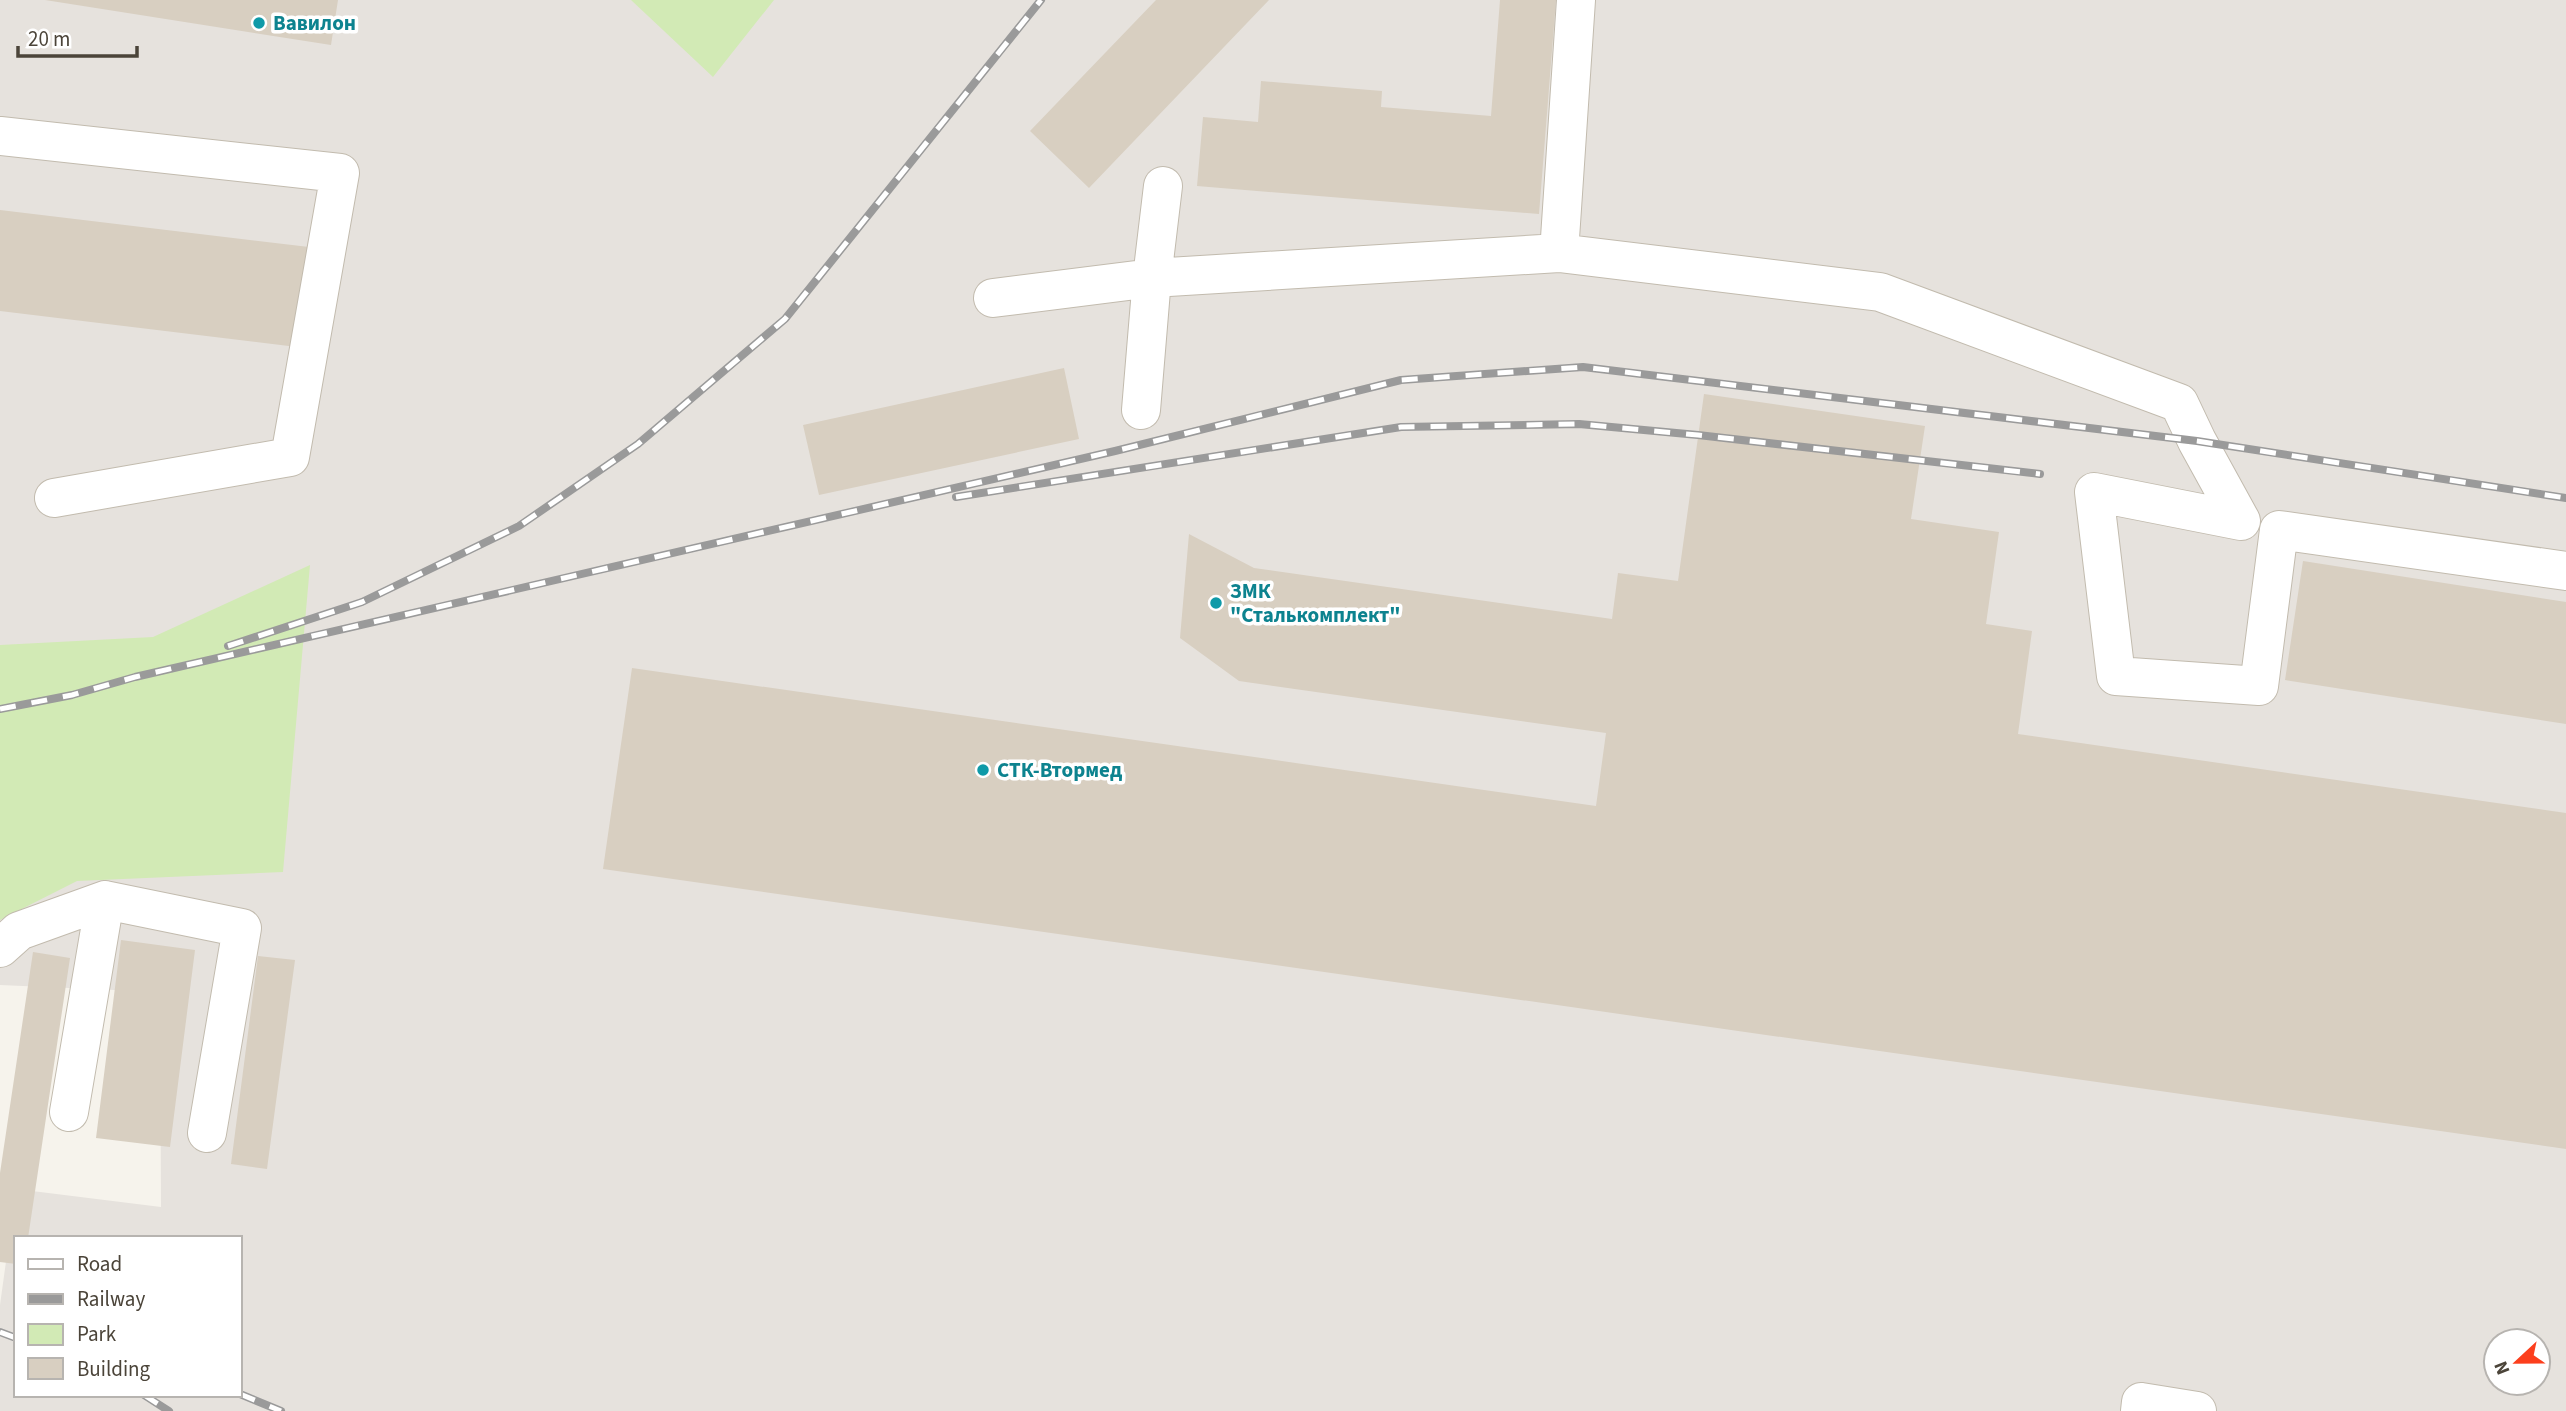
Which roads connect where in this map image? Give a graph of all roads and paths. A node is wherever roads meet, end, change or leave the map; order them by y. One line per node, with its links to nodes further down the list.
1 (1576, 0): 4 (lane)
2 (0, 136): 8 (lane)
3 (1163, 186): 5 (lane)
4 (1559, 253): 5 (lane); 9 (lane)
5 (1152, 278): 6 (lane); 7 (lane)
6 (993, 298)
7 (1141, 410)
8 (54, 498)
9 (2566, 571)
10 (105, 900): 11 (lane); 12 (lane); 13 (lane)
11 (0, 948)
12 (69, 1112)
13 (207, 1133)
14 (2140, 1411): 15 (lane)
15 (2197, 1411)

